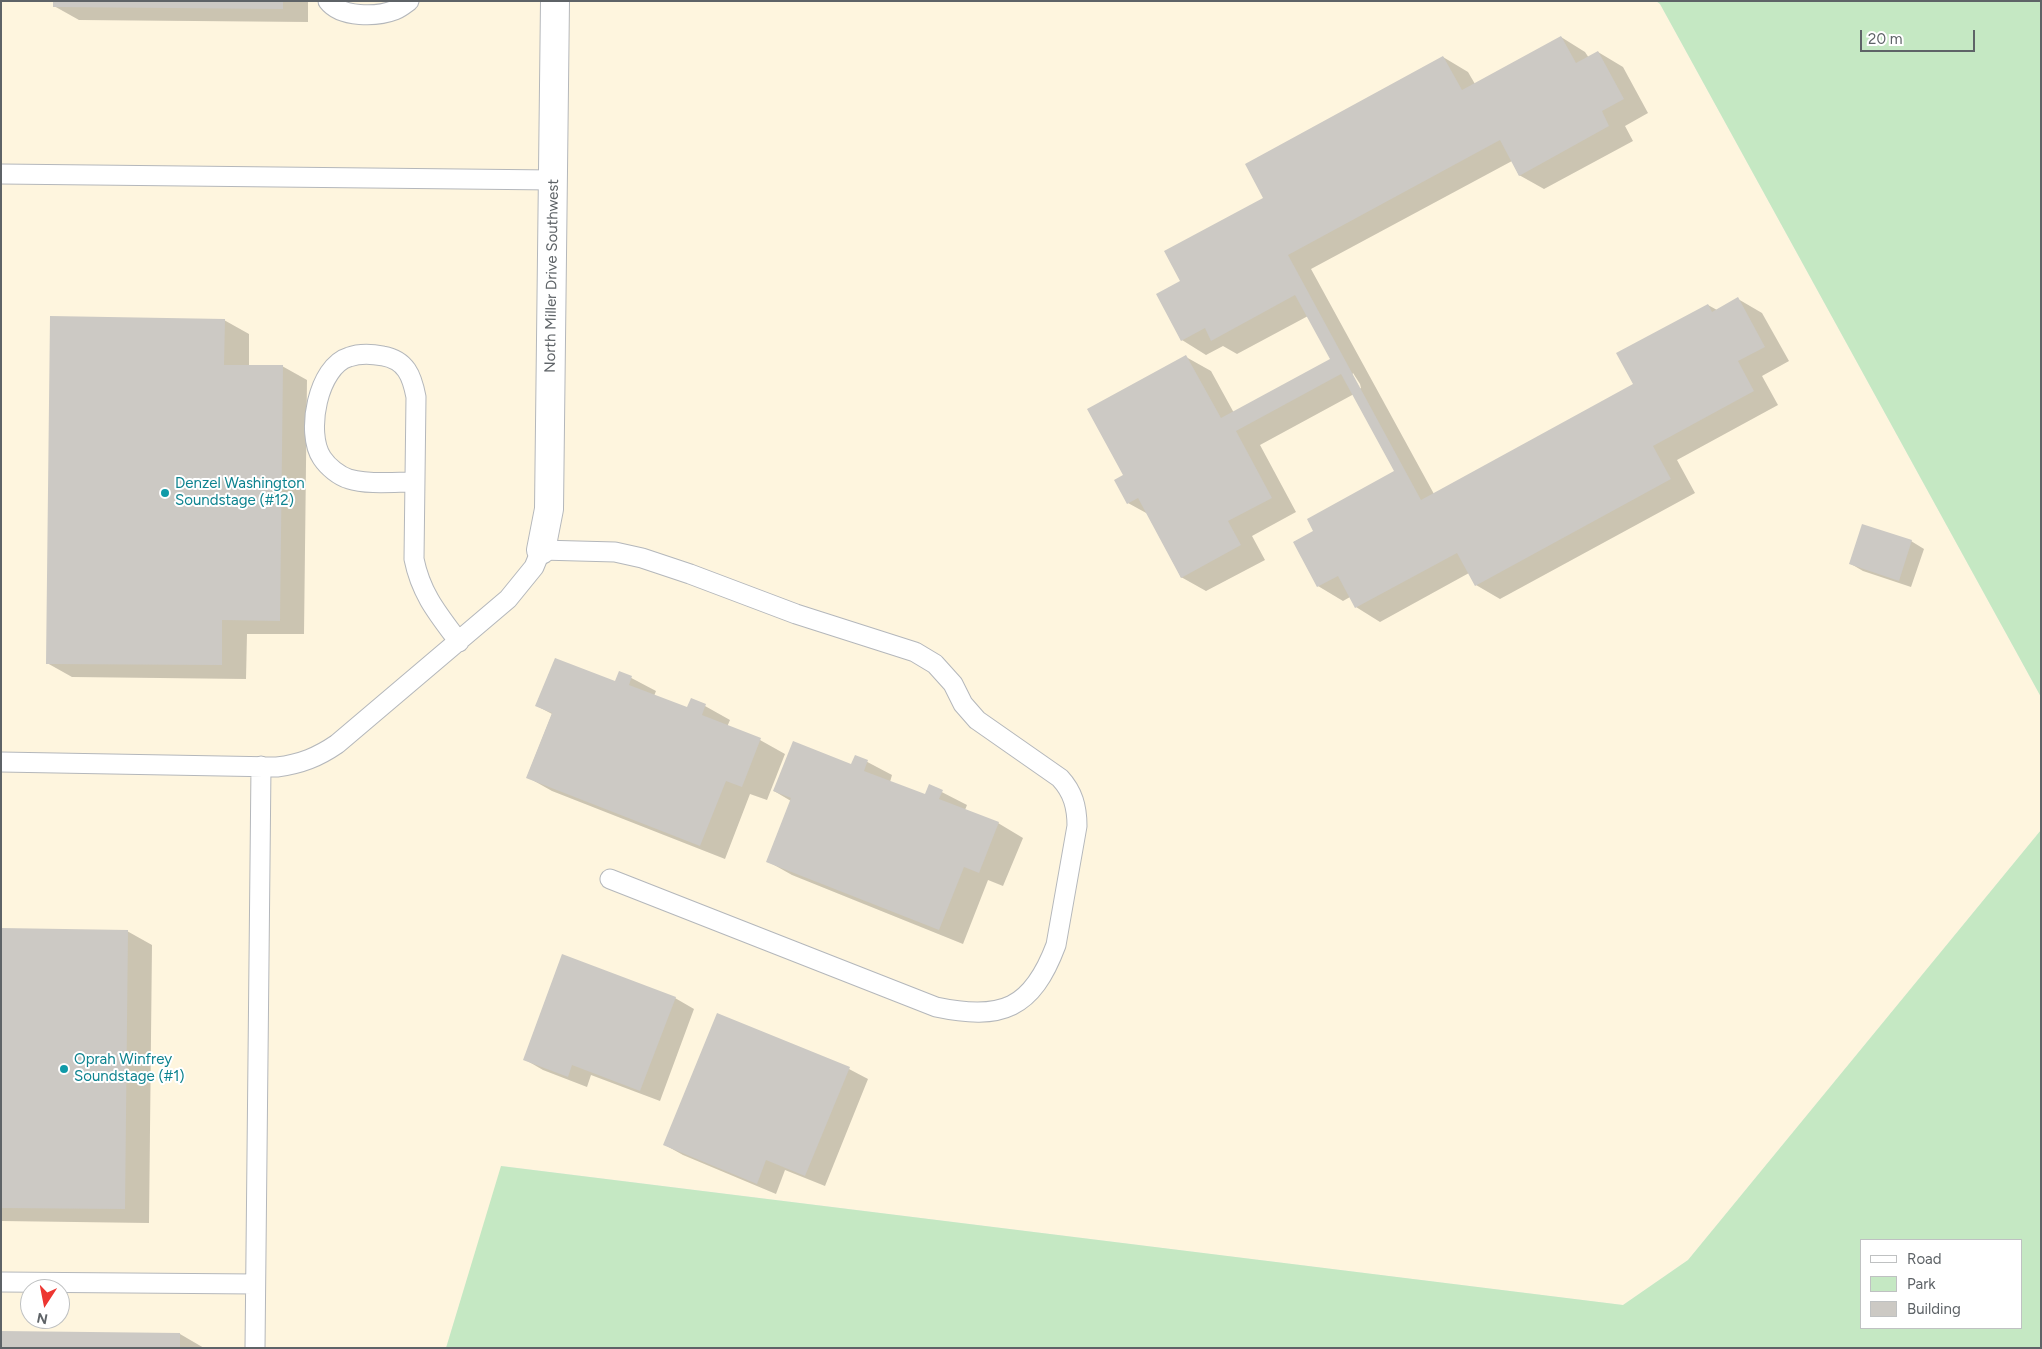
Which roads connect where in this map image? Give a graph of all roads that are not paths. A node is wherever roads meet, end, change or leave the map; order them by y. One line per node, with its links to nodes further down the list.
1 (328, 1): 2 (lane)
2 (409, 1)
3 (555, 1): 5 (street, North Miller Drive Southwest)
4 (1, 174): 5 (lane)
5 (553, 180): 7 (street, North Miller Drive Southwest)
6 (414, 482): 6 (lane); 8 (lane)
7 (541, 550): 8 (lane); 11 (lane)
8 (459, 642): 10 (lane)
9 (1, 762): 10 (lane)
10 (261, 766): 13 (lane)
11 (610, 879)
12 (1, 1282): 13 (lane)
13 (255, 1284): 14 (lane)
14 (255, 1348)

